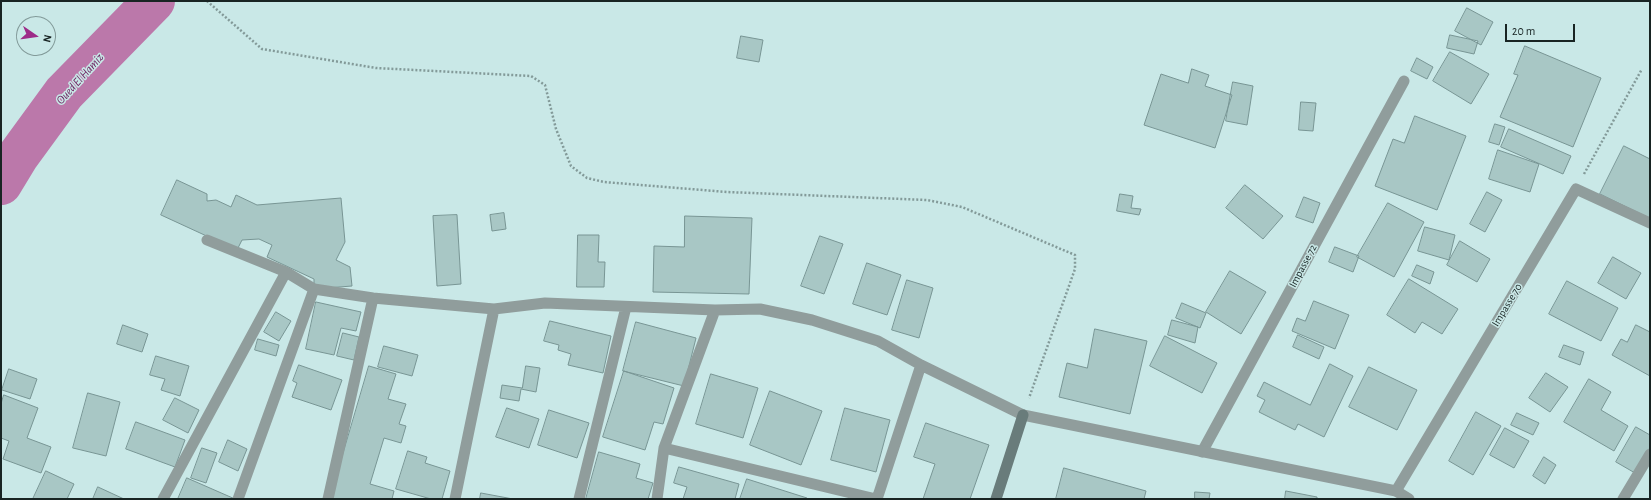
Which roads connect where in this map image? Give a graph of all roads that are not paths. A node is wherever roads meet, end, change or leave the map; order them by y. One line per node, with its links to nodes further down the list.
1 (1404, 81): 13 (street, Impasse 72)
2 (1650, 223): 15 (street, Impasse 70)
3 (207, 240): 4 (street)
4 (286, 272): 5 (street); 16 (street)
5 (314, 289): 6 (street); 17 (street)
6 (372, 298): 8 (street); 18 (street)
7 (626, 307): 8 (street); 9 (street); 20 (street)
8 (494, 309): 19 (street)
9 (715, 310): 10 (street); 12 (street)
10 (921, 365): 11 (street); 22 (street)
11 (1023, 415): 13 (street); 23 (main road)
12 (664, 448): 21 (street); 22 (street)
13 (1202, 452): 15 (street)
14 (1650, 454): 25 (street)
15 (1396, 491): 24 (street)
16 (163, 499)
17 (238, 499)
18 (328, 499)
19 (455, 499)
20 (579, 499)
21 (657, 499)
22 (877, 499)
23 (996, 499)
24 (1409, 499)
25 (1623, 499)

